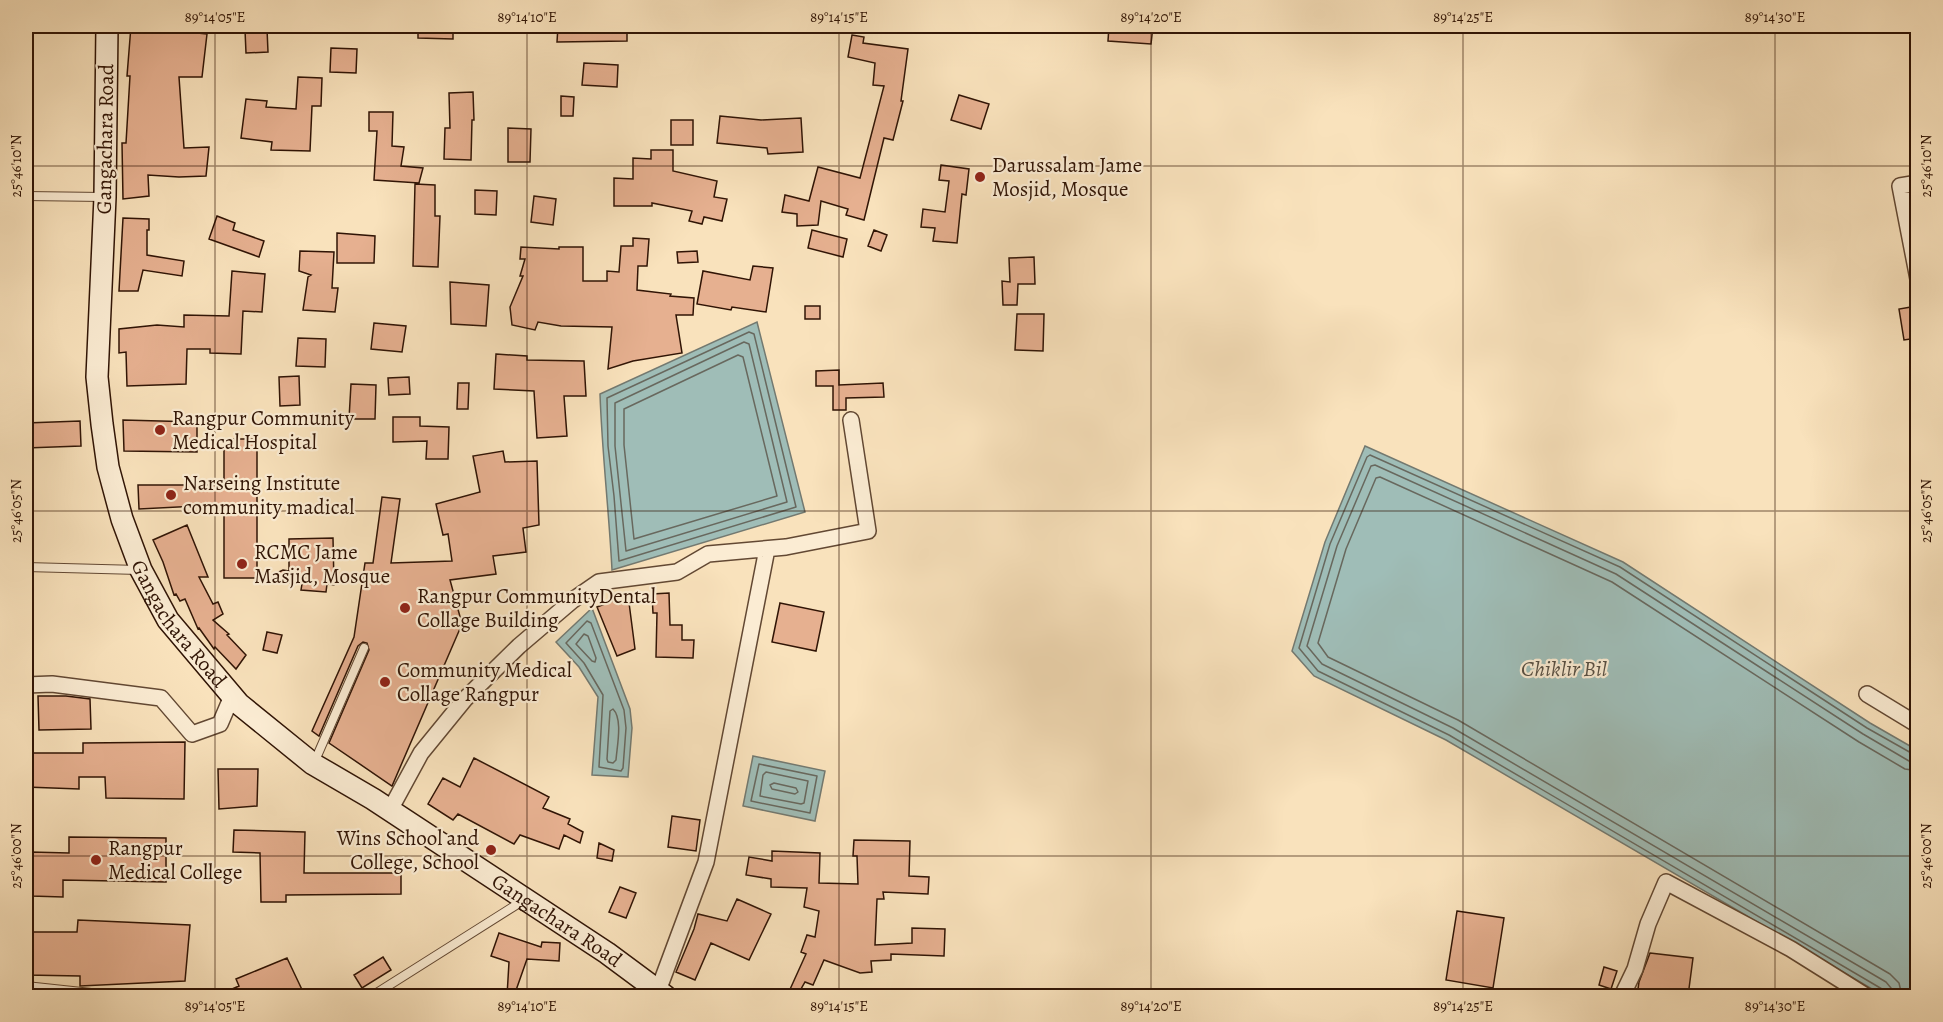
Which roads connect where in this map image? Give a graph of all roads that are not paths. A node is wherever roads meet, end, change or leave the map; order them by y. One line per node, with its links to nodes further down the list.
1 (107, 26): 4 (main road, Gangachara Road)
2 (1917, 183): 5 (street)
3 (26, 196): 4 (lane)
4 (105, 197): 9 (main road, Gangachara Road)
5 (1917, 279)
6 (851, 420): 7 (street)
7 (767, 549): 16 (street); 19 (street)
8 (26, 567): 9 (lane)
9 (141, 570): 13 (main road, Gangachara Road)
10 (364, 648): 15 (lane)
11 (26, 685): 13 (street)
12 (1867, 694): 14 (street)
13 (232, 696): 15 (main road, Gangachara Road)
14 (1917, 725)
15 (313, 764): 16 (main road, Gangachara Road)
16 (390, 810): 17 (main road, Gangachara Road)
17 (525, 899): 19 (main road, Gangachara Road); 21 (lane)
18 (26, 986): 20 (lane)
19 (662, 994)
20 (119, 996)
21 (372, 996)
22 (1622, 996): 23 (street)
23 (1866, 996)

